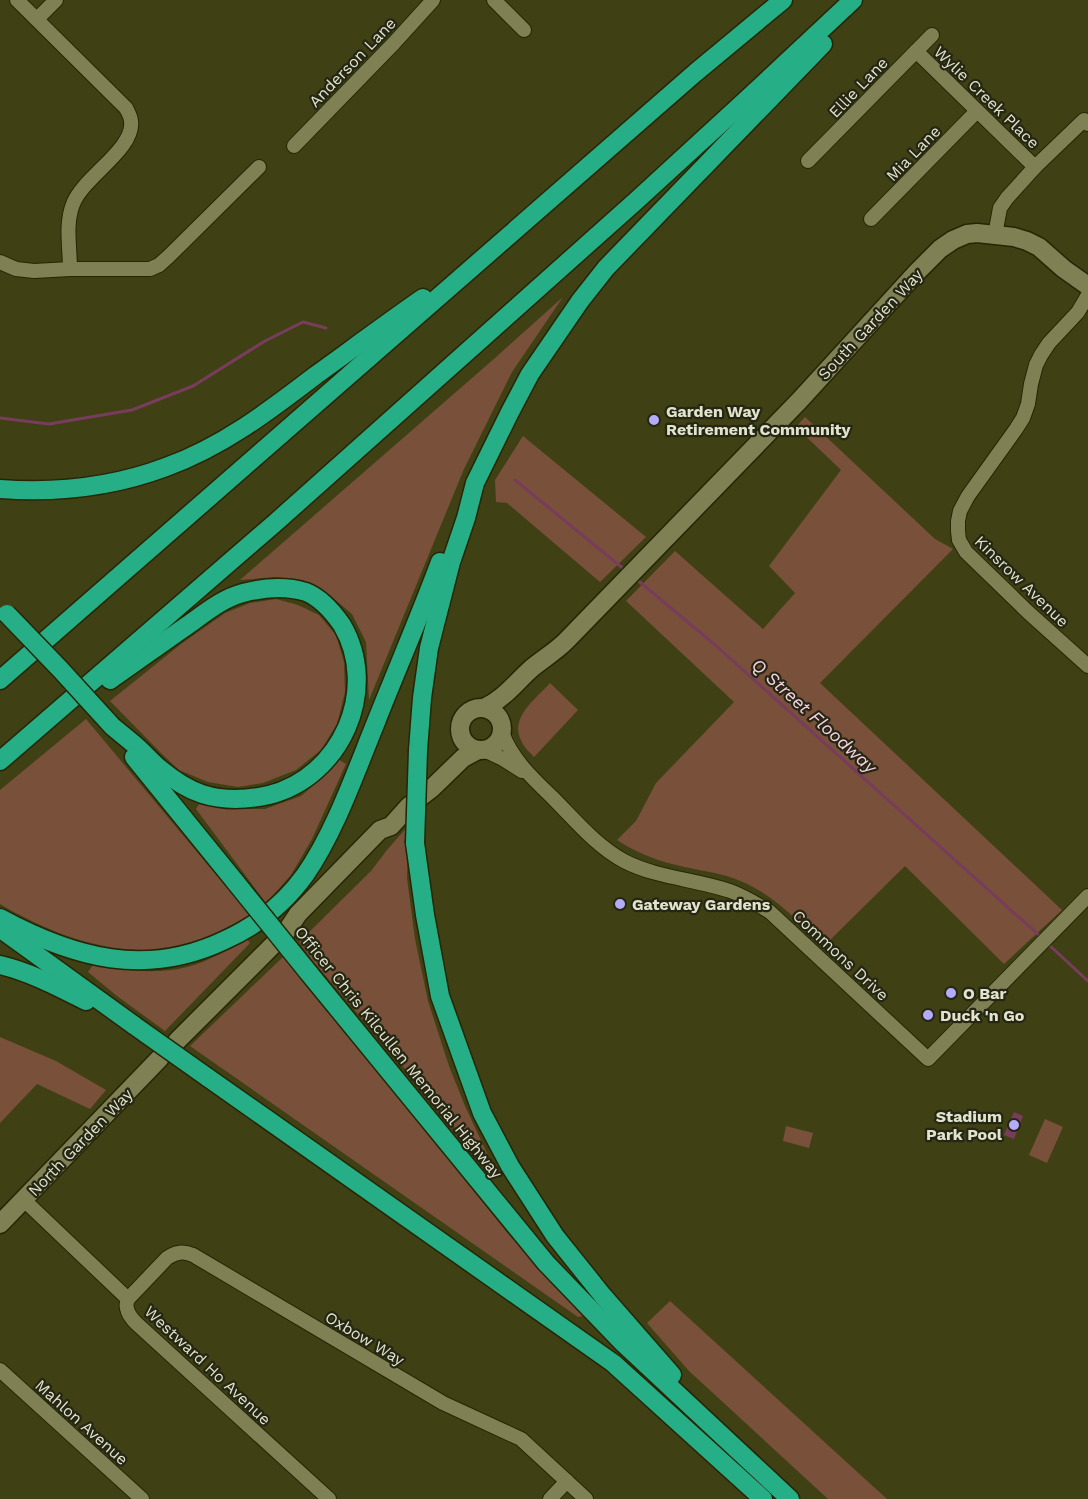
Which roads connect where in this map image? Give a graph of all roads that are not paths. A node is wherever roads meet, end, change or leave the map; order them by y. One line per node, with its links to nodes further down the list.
1 (17, 0): 8 (street)
2 (56, 0): 8 (street)
3 (433, 0): 14 (street, Anderson Lane)
4 (494, 0): 9 (street)
5 (783, 0): 20 (highway)
6 (853, 0): 35 (highway)
7 (860, 0): 25 (highway)
8 (37, 20): 22 (street)
9 (524, 30)
10 (932, 35): 11 (street, Ellie Lane)
11 (916, 51): 12 (street, Wylie Creek Place); 15 (street, Ellie Lane)
12 (977, 111): 17 (street, Wylie Creek Place); 18 (street, Mia Lane)
13 (1088, 124): 17 (street)
14 (294, 146)
15 (808, 162)
16 (259, 167): 22 (street)
17 (1035, 167): 19 (street)
18 (872, 219)
19 (995, 235): 23 (street, South Garden Way); 28 (street, South Garden Way)
20 (496, 247): 26 (highway); 30 (highway)
21 (0, 262): 22 (street)
22 (70, 269)
23 (1088, 286)
24 (1088, 295): 29 (street, Kinsrow Avenue)
25 (475, 483): 42 (highway); 53 (highway, bridge)
26 (0, 489)
27 (2, 611): 32 (highway, Officer Chris Kilcullen Memorial Highway, bridge)
28 (559, 648): 31 (street, South Garden Way); 33 (street, South Garden Way)
29 (1088, 666)
30 (0, 680)
31 (484, 708): 33 (street); 34 (street, South Garden Way)
32 (112, 726): 35 (highway); 53 (highway, Officer Chris Kilcullen Memorial Highway, bridge)
33 (502, 728): 36 (street, South Garden Way); 38 (street, Commons Drive)
34 (460, 732): 36 (street); 39 (street)
35 (32, 734): 37 (highway)
36 (481, 750): 38 (street, Commons Drive); 39 (street, South Garden Way)
37 (0, 761)
38 (531, 777): 41 (street, Commons Drive)
39 (409, 806): 40 (street, South Garden Way)
40 (391, 826): 40 (street, South Garden Way)
41 (1088, 896)
42 (0, 918)
43 (0, 928): 46 (highway)
44 (275, 943): 47 (street)
45 (0, 965): 46 (highway)
46 (135, 1026): 59 (highway, bridge)
47 (177, 1041)
48 (160, 1058): 49 (street, North Garden Way)
49 (24, 1200): 50 (street, North Garden Way); 51 (street, Westward Ho Avenue)
50 (0, 1224)
51 (128, 1299): 54 (street, Oxbow Way); 56 (street, Westward Ho Avenue)
52 (0, 1370): 55 (street, Mahlon Avenue)
53 (738, 1450): 60 (highway, Officer Chris Kilcullen Memorial Highway)
54 (567, 1481): 57 (street); 58 (street, Oxbow Way)
55 (142, 1499)
56 (329, 1499)
57 (550, 1499)
58 (586, 1499)
59 (763, 1499)
60 (790, 1499)

